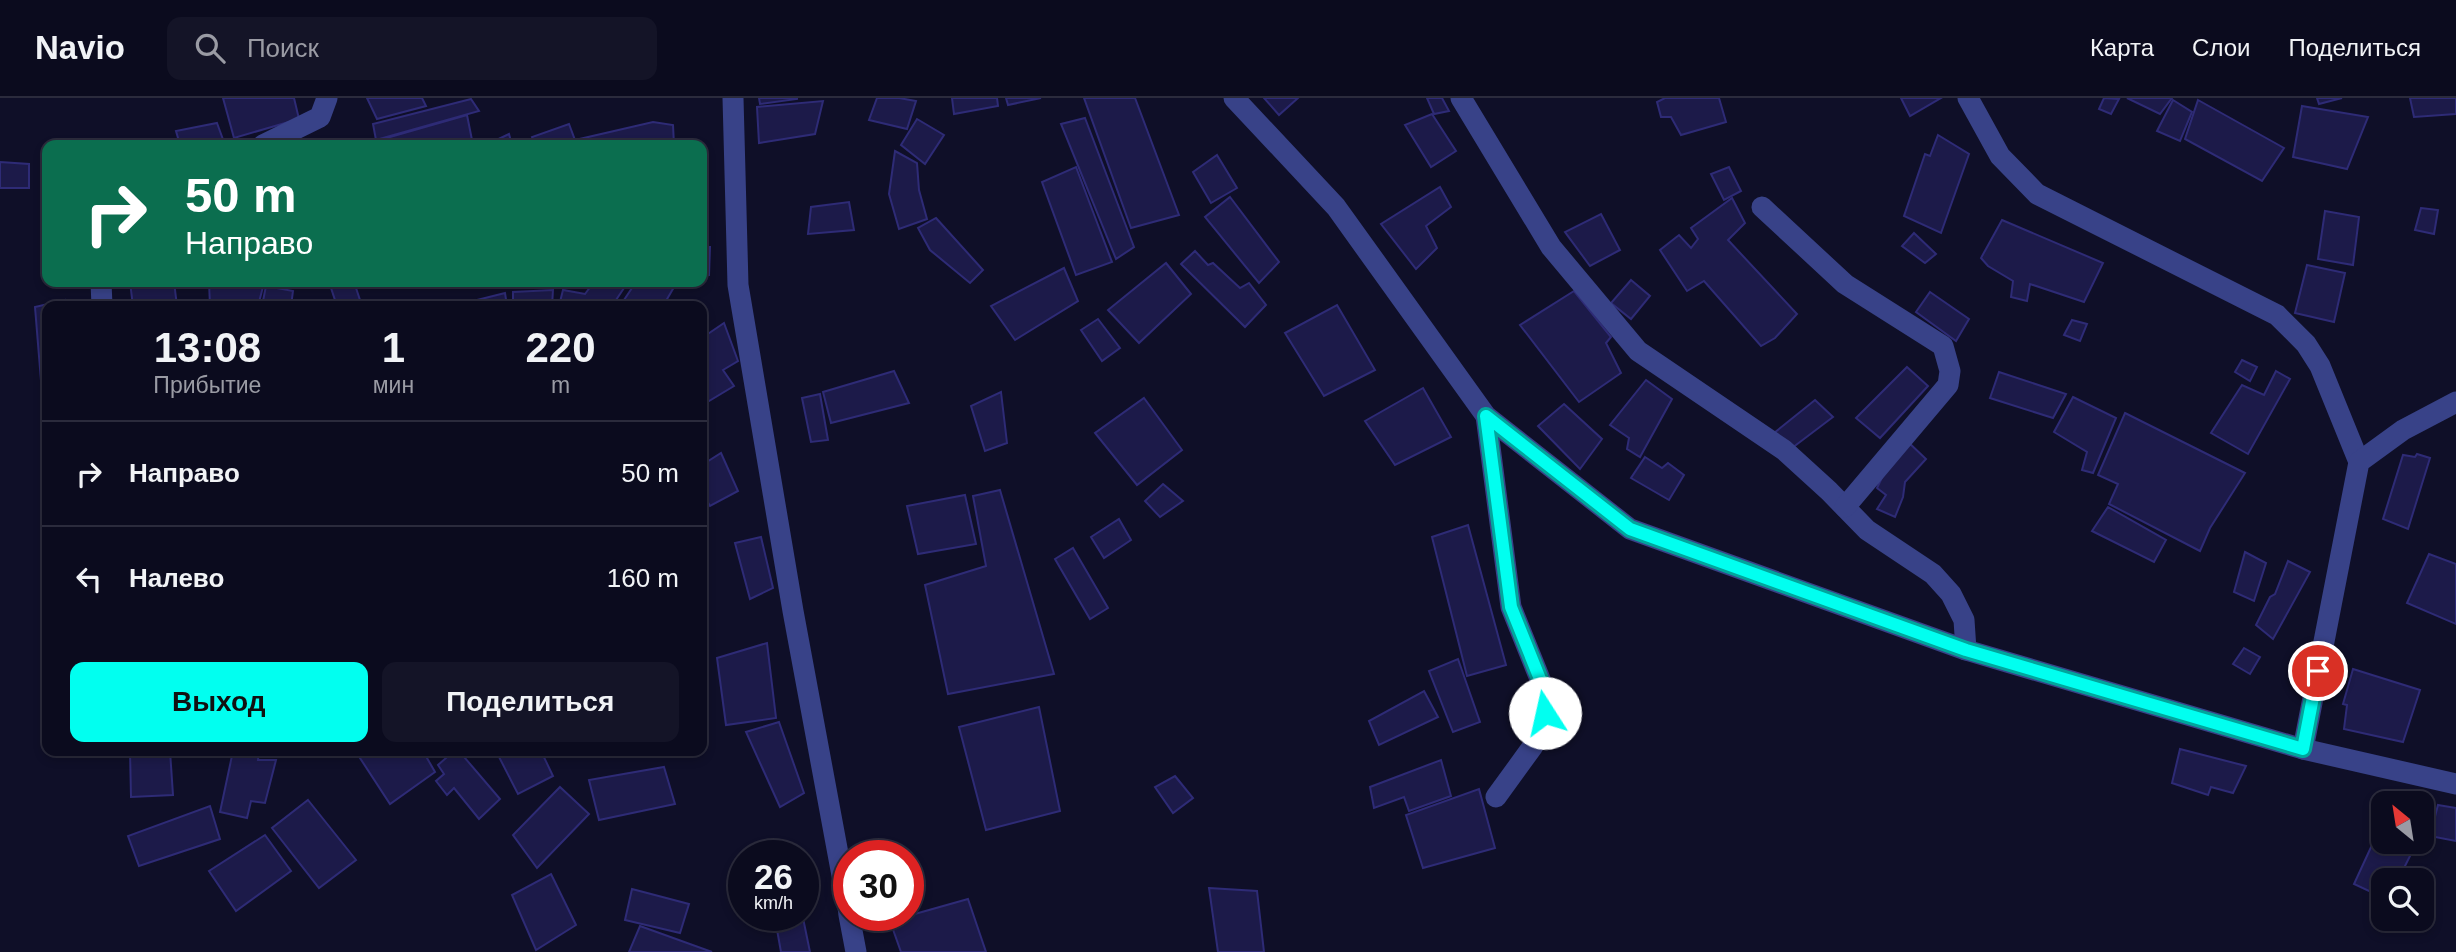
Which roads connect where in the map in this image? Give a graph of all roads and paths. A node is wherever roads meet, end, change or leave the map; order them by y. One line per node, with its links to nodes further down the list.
1 (327, 98): 6 (street)
2 (733, 98): 16 (street)
3 (1234, 98): 9 (street)
4 (1461, 98): 11 (street)
5 (1968, 98): 10 (street)
6 (273, 140)
7 (1762, 207): 11 (street)
8 (2456, 402): 10 (street)
9 (1486, 416): 12 (street); 15 (street)
10 (2359, 463): 13 (street)
11 (1844, 507): 12 (street)
12 (1966, 650): 13 (street)
13 (2303, 749): 14 (street)
14 (2456, 785)
15 (1496, 797)
16 (835, 840)
17 (852, 931): 18 (street)
18 (856, 952)

